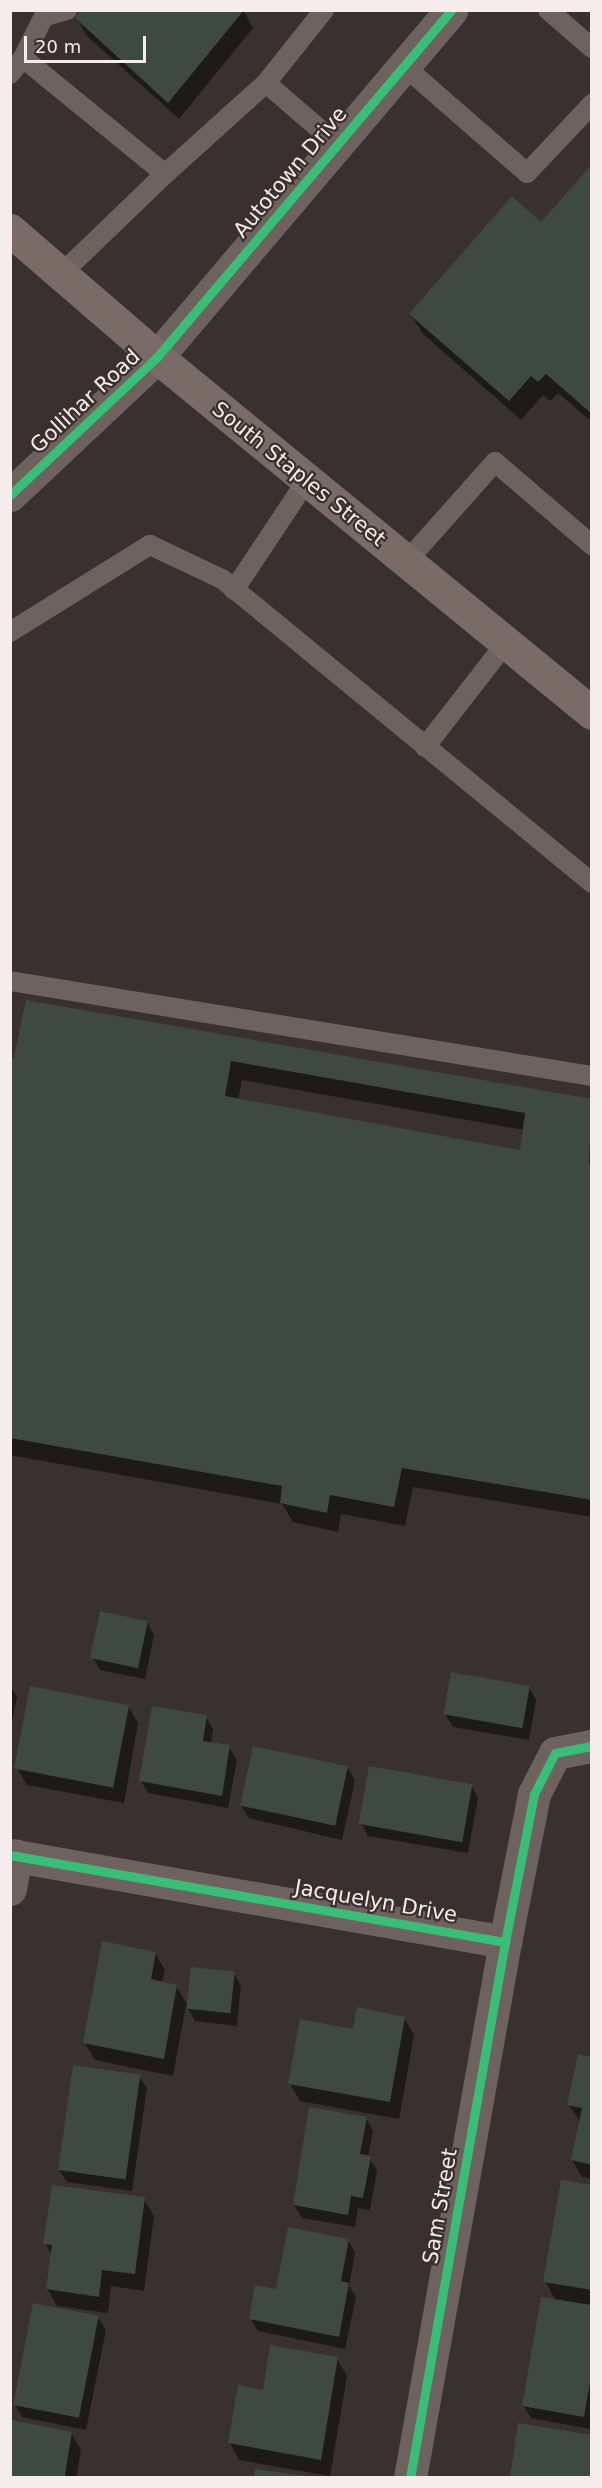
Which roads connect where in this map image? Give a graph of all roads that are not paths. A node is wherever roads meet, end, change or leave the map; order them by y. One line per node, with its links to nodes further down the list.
1 (67, 10): 5 (lane)
2 (324, 10): 10 (lane)
3 (451, 10): 8 (street, Autotown Drive)
4 (548, 10): 6 (lane)
5 (47, 13): 7 (lane)
6 (591, 48)
7 (23, 58): 9 (lane); 13 (lane)
8 (404, 66): 11 (lane); 12 (street, Autotown Drive)
9 (10, 74)
10 (266, 83): 12 (lane); 13 (lane)
11 (591, 104)
12 (338, 144): 16 (street, Autotown Drive)
13 (165, 174): 15 (lane)
14 (10, 231): 15 (main road, South Staples Street)
15 (60, 275): 16 (main road, South Staples Street)
16 (157, 357): 17 (main road, South Staples Street); 18 (street, Gollihar Road)
17 (307, 480): 20 (main road, South Staples Street); 21 (lane)
18 (10, 495)
19 (591, 545): 20 (lane)
20 (406, 562): 23 (main road, South Staples Street)
21 (234, 590): 22 (lane); 25 (lane)
22 (10, 632)
23 (506, 644): 24 (main road, South Staples Street); 25 (lane)
24 (591, 713)
25 (425, 747): 26 (lane)
26 (591, 883)
27 (10, 981): 28 (lane)
28 (591, 1076)
29 (591, 1746): 32 (street)
30 (13, 1855): 31 (street); 32 (street, Jacquelyn Drive)
31 (10, 1889)
32 (505, 1942): 33 (street, Sam Street)
33 (410, 2478)

